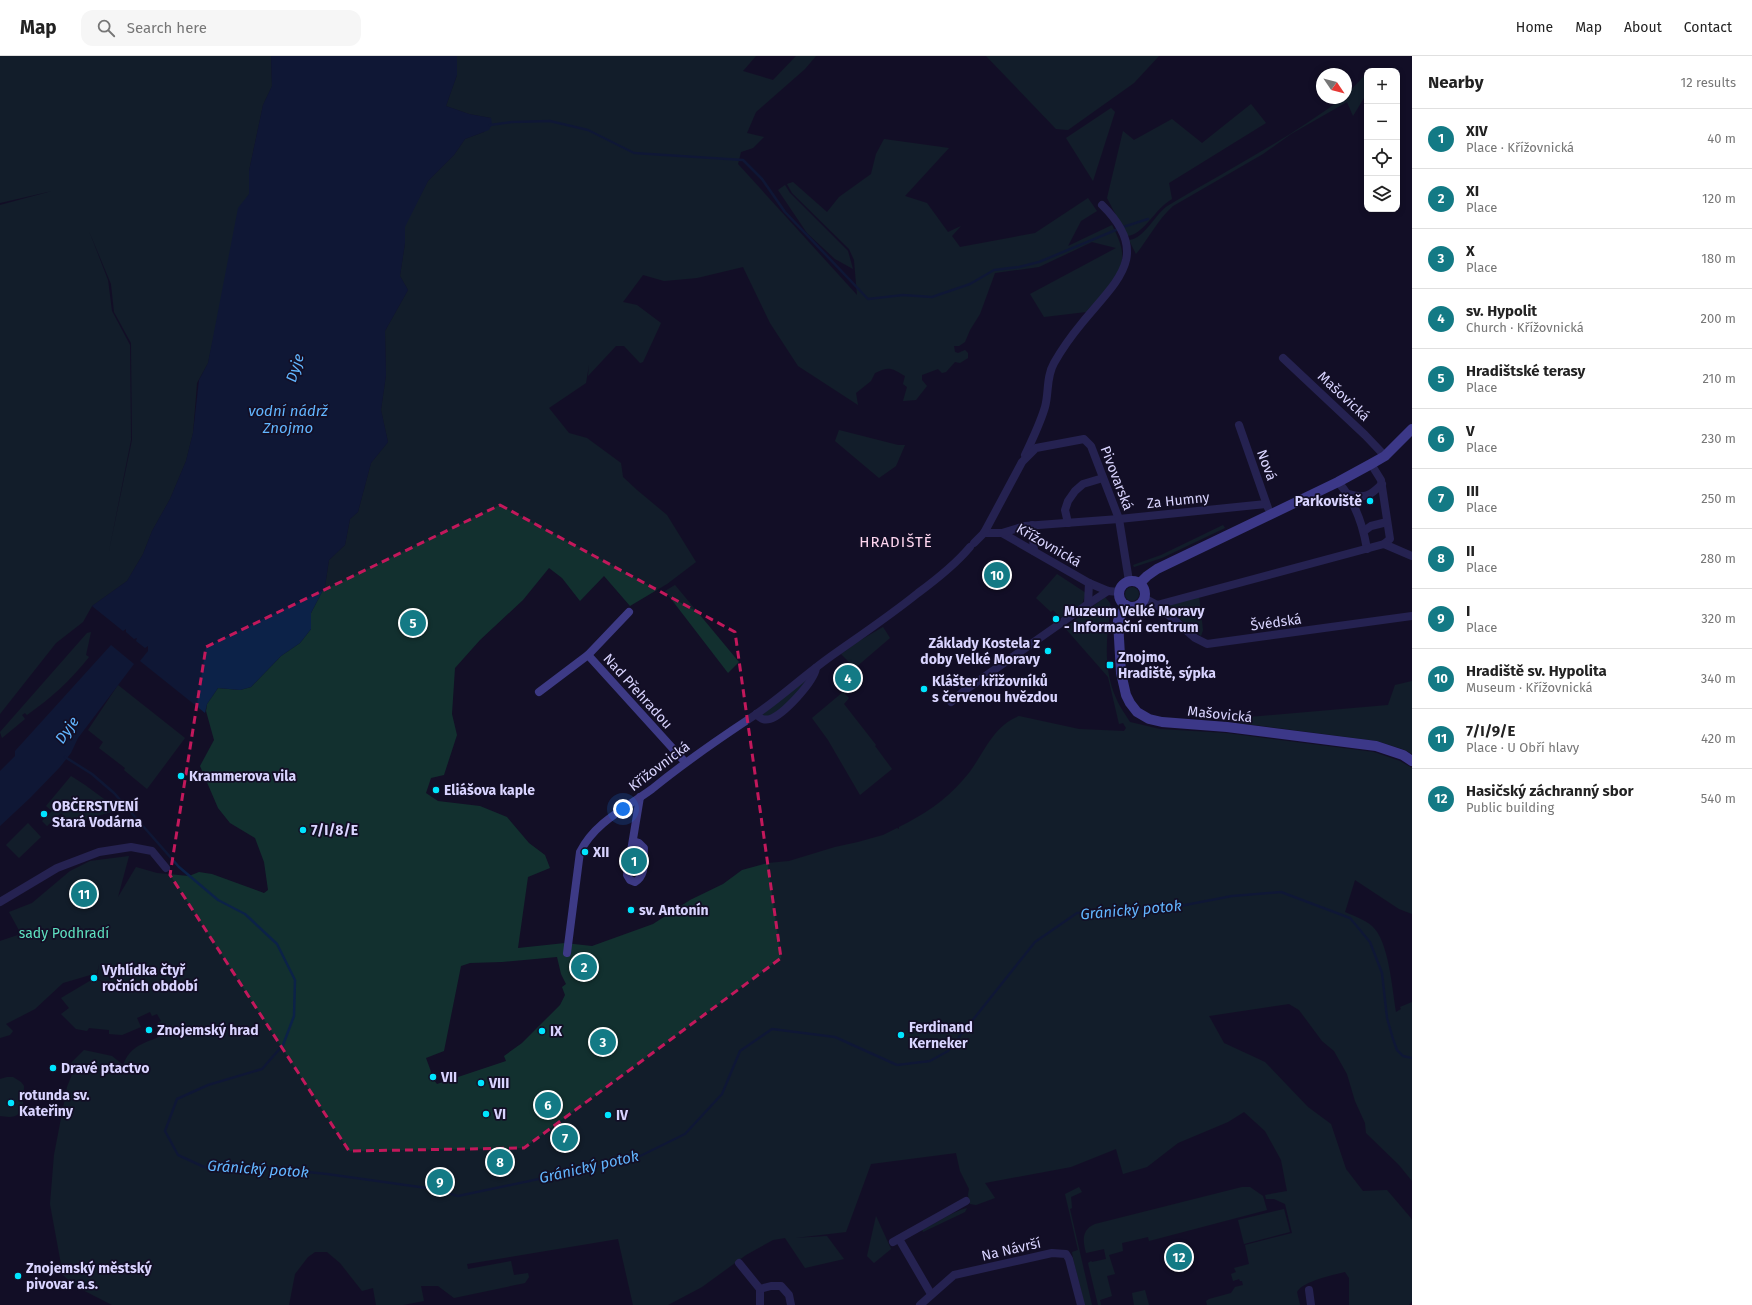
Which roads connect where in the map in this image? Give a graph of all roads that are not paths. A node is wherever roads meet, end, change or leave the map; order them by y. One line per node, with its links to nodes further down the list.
1 (1102, 205): 6 (street)
2 (1283, 358): 5 (street, Mašovická)
3 (1239, 425): 12 (street, Nová)
4 (1412, 429): 5 (street)
5 (1385, 456): 7 (street)
6 (1022, 462): 8 (street, Pivovarská); 18 (street, Pivovarská)
7 (1371, 464): 9 (street); 10 (street)
8 (1103, 478): 13 (street, Pivovarská); 15 (street)
9 (1338, 482): 11 (street); 12 (street)
10 (1382, 484): 11 (street); 14 (street)
11 (1349, 494): 17 (street)
12 (1268, 509): 13 (street, Za Humny); 26 (street)
13 (1119, 519): 15 (street, Za Humny); 24 (street, Pivovarská)
14 (1387, 522): 17 (street); 20 (street)
15 (1068, 523): 16 (street, Za Humny)
16 (1032, 525): 19 (street, Za Humny); 22 (street)
17 (1364, 531): 21 (street)
18 (984, 533): 19 (street, Křížovnická); 36 (street, Křížovnická)
19 (1002, 533): 22 (street, Křížovnická)
20 (1384, 544): 21 (street); 23 (street)
21 (1367, 549): 32 (street)
22 (1034, 551): 25 (street, Křížovnická)
23 (1412, 556)
24 (1129, 581): 26 (street); 28 (street)
25 (1089, 583): 27 (street, Křížovnická); 30 (street)
26 (1140, 583): 29 (street)
27 (1108, 591): 28 (street, Křížovnická); 30 (street)
28 (1119, 592): 31 (street)
29 (1144, 598): 31 (street); 32 (street, Švédská)
30 (1088, 604): 38 (street)
31 (1126, 605): 40 (street, Mašovická)
32 (1157, 605): 34 (street, Švédská)
33 (629, 612): 35 (street, Nad Přehradou)
34 (1412, 616)
35 (588, 655): 37 (street, Nad Přehradou); 41 (street, Nad Přehradou)
36 (816, 668): 39 (street, Křížovnická); 39 (street, Křížovnická)
37 (539, 692)
38 (951, 702)
39 (756, 714): 41 (street, Křížovnická)
40 (1412, 761)
41 (685, 762): 42 (street, Křížovnická)
42 (640, 797): 43 (street); 46 (street, Křížovnická)
43 (633, 841)
44 (166, 868): 45 (street)
45 (0, 902)
46 (567, 953)
47 (966, 1201): 51 (street)
48 (739, 1263): 49 (street)
49 (760, 1290): 52 (street); 53 (street)
50 (1309, 1290): 56 (street)
51 (931, 1294): 54 (street, Na Návrší); 55 (street, Na Návrší)
52 (760, 1305)
53 (791, 1305)
54 (920, 1305)
55 (1081, 1305)
56 (1311, 1305)

